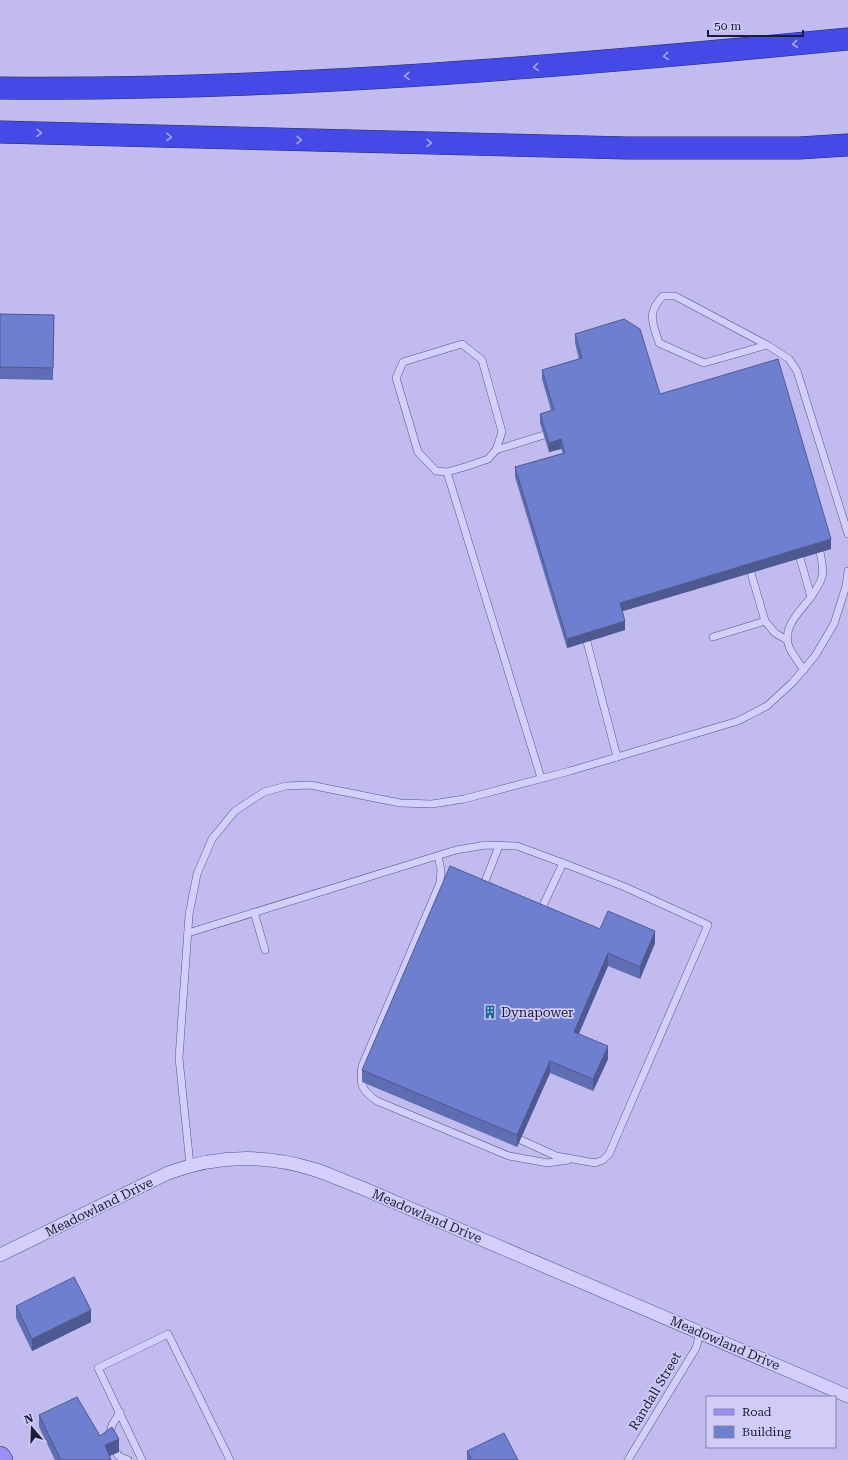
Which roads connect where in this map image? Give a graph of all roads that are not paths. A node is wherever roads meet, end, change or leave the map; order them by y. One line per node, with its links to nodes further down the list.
1 (848, 39): 2 (highway, one-way to 2)
2 (0, 88)
3 (0, 132): 4 (highway, one-way to 4)
4 (848, 145)
5 (767, 345): 5 (lane); 9 (lane)
6 (544, 435): 7 (lane)
7 (496, 450): 8 (lane); 8 (lane)
8 (447, 472): 21 (lane)
9 (848, 534)
10 (820, 552): 14 (lane)
11 (800, 558): 14 (lane)
12 (848, 571): 19 (lane)
13 (751, 573): 15 (lane)
14 (811, 597): 17 (lane)
15 (765, 621): 16 (lane); 17 (lane)
16 (713, 637)
17 (787, 640): 19 (lane)
18 (586, 642): 20 (lane)
19 (804, 670): 20 (lane)
20 (617, 757): 21 (lane)
21 (541, 778): 28 (lane)
22 (499, 846): 23 (lane); 24 (lane); 25 (lane)
23 (438, 856): 26 (lane); 31 (lane)
24 (563, 863): 27 (lane); 31 (lane)
25 (482, 892)
26 (254, 912): 28 (lane); 29 (lane)
27 (538, 916)
28 (188, 932): 32 (lane)
29 (265, 950)
30 (521, 1140): 31 (lane)
31 (574, 1159)
32 (190, 1165): 33 (street, Meadowland Drive); 34 (street, Meadowland Drive)
33 (0, 1255)
34 (700, 1333): 35 (street, Meadowland Drive); 44 (lane, Randall Street)
35 (848, 1396)
36 (120, 1412): 37 (lane); 42 (lane); 43 (lane)
37 (110, 1440)
38 (117, 1453): 41 (lane)
39 (0, 1456): 40 (main road)
40 (2, 1460)
41 (128, 1460)
42 (142, 1460)
43 (230, 1460)
44 (628, 1460)

